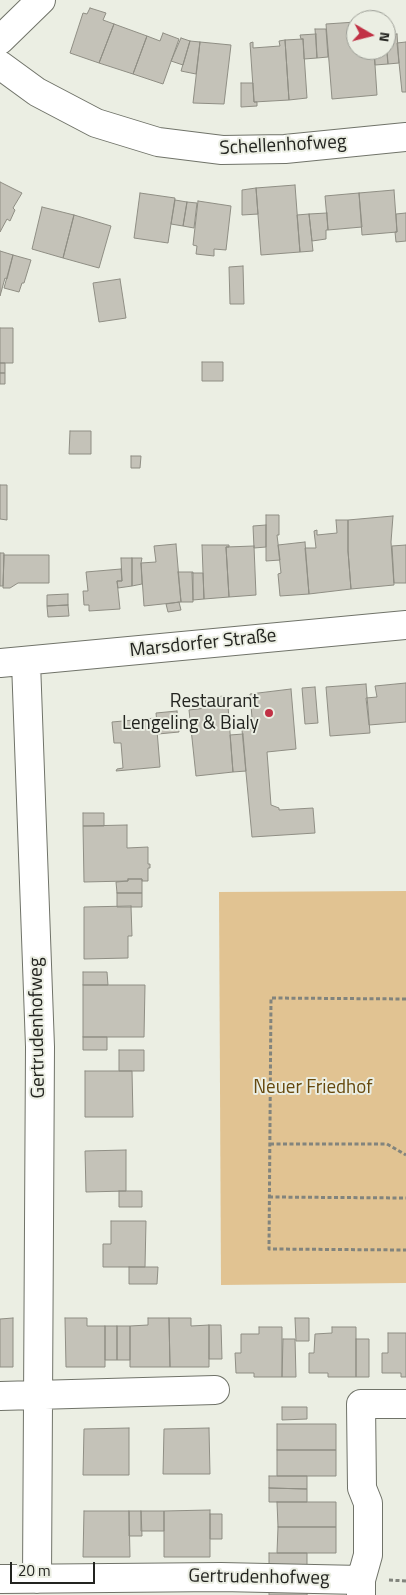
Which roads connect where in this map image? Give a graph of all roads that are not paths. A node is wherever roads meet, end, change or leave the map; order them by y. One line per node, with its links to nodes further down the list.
1 (41, 0): 2 (street)
2 (0, 40)
3 (0, 65): 4 (street, Schellenhofweg)
4 (406, 138)
5 (406, 625): 6 (street, Marsdorfer Straße)
6 (13, 663): 8 (street, Gertrudenhofweg)
7 (215, 1390): 8 (street)
8 (39, 1395): 9 (street); 11 (street, Gertrudenhofweg)
9 (0, 1396)
10 (406, 1404): 13 (street)
11 (37, 1578): 12 (street, Gertrudenhofweg); 13 (street, Gertrudenhofweg)
12 (0, 1579)
13 (361, 1587)

